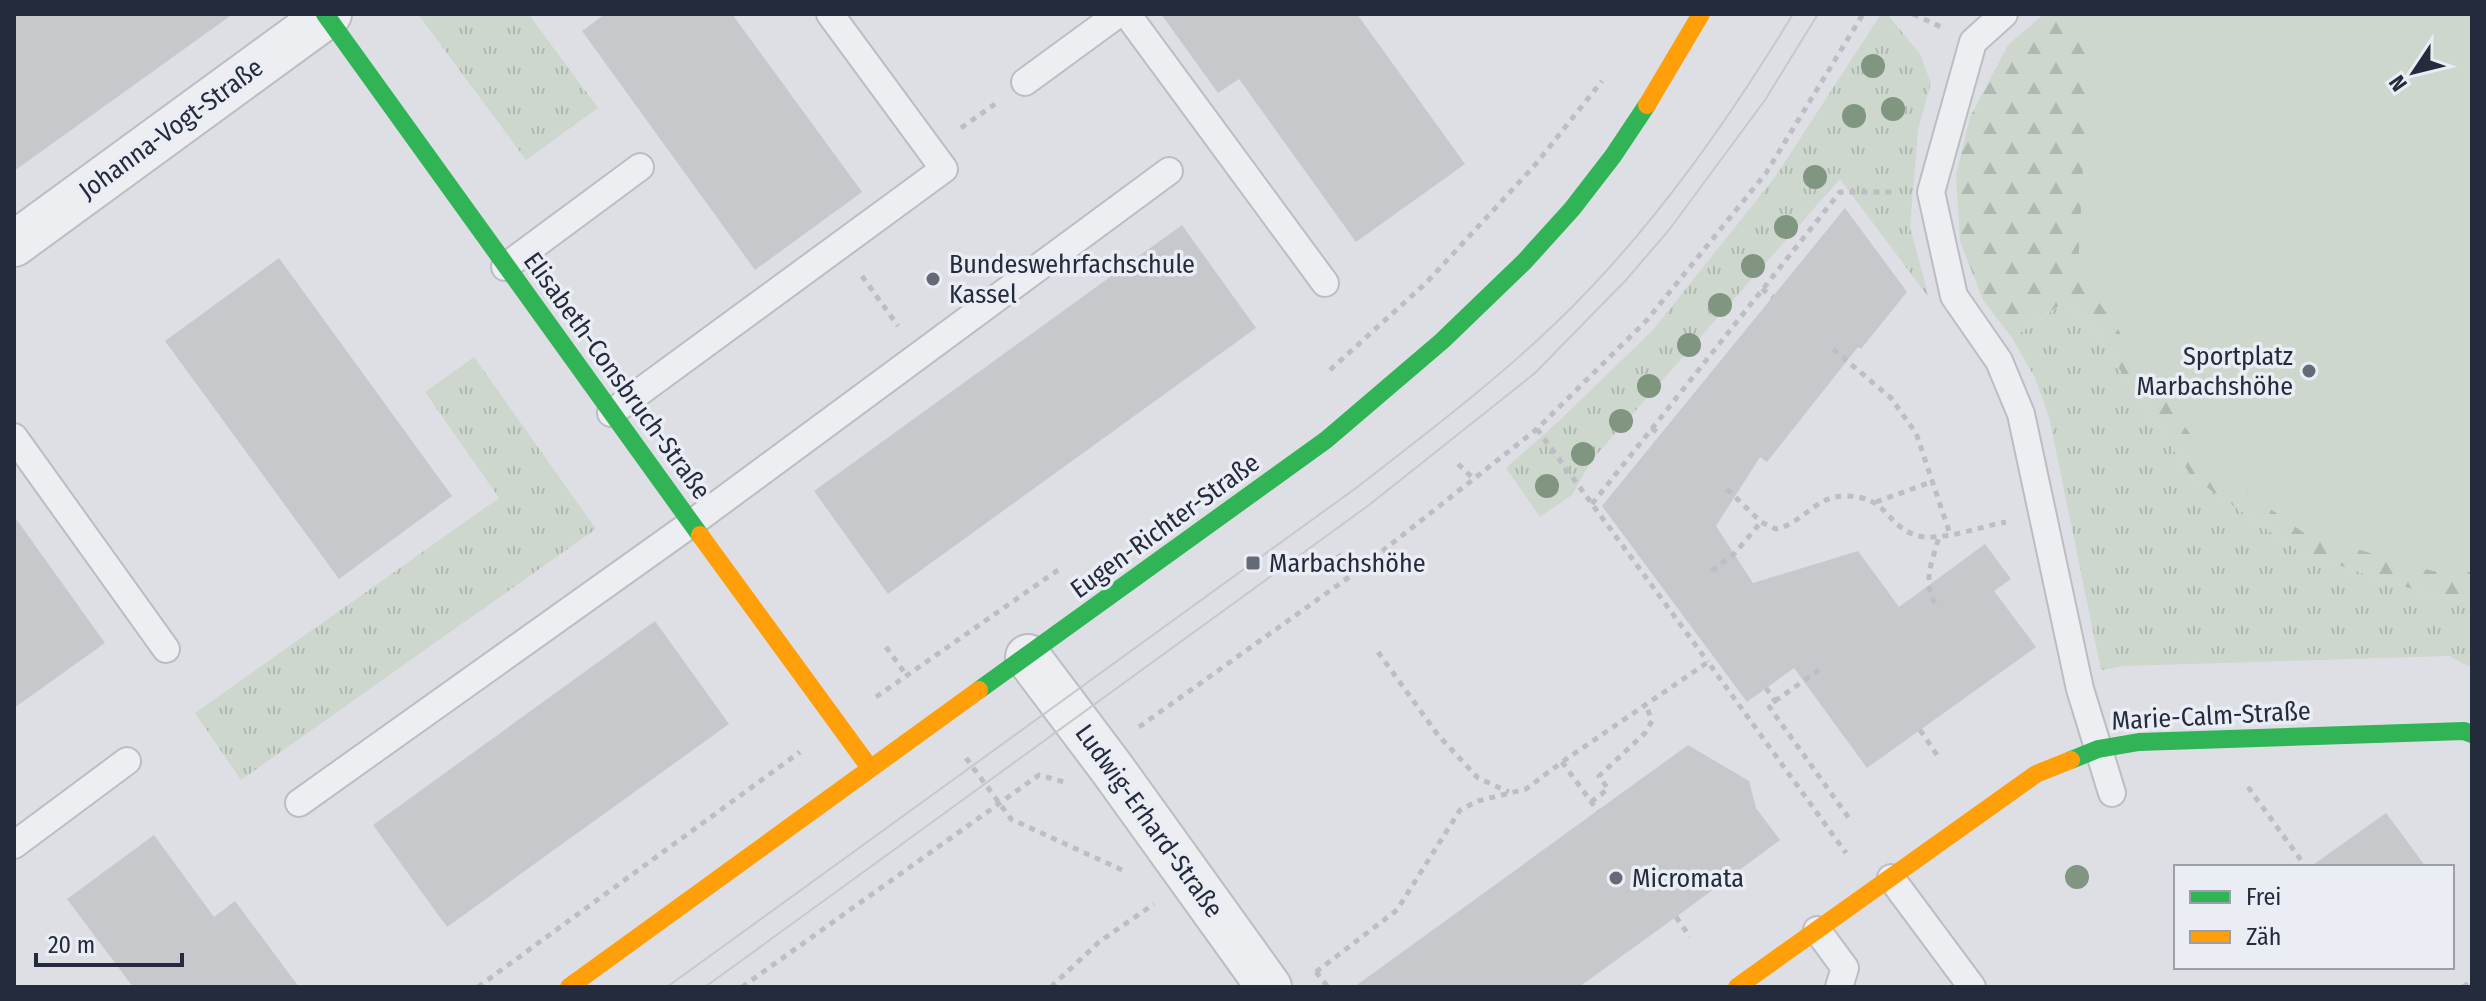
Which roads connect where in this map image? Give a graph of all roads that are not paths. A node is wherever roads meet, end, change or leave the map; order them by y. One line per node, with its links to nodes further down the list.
1 (830, 14): 13 (lane)
2 (1118, 14): 7 (lane)
3 (1127, 14): 12 (lane)
4 (1701, 14): 17 (street, Eugen-Richter-Straße)
5 (2004, 14): 19 (lane)
6 (327, 15): 10 (street, Johanna-Vogt-Straße); 11 (street, Elisabeth-Consbruch-Straße)
7 (1025, 82)
8 (640, 167): 11 (lane)
9 (1169, 171): 15 (lane)
10 (14, 244)
11 (505, 267): 13 (street, Elisabeth-Consbruch-Straße)
12 (1325, 283)
13 (611, 413): 15 (street, Elisabeth-Consbruch-Straße)
14 (14, 437): 16 (lane)
15 (692, 523): 21 (street, Elisabeth-Consbruch-Straße); 23 (lane)
16 (166, 649)
17 (1028, 657): 21 (street, Eugen-Richter-Straße); 28 (street, Ludwig-Erhard-Straße)
18 (2472, 734): 19 (street, Marie-Calm-Straße)
19 (2098, 749): 22 (lane); 25 (street, Marie-Calm-Straße)
20 (127, 761): 24 (lane)
21 (870, 768): 27 (street, Eugen-Richter-Straße)
22 (2112, 793)
23 (299, 803)
24 (14, 845)
25 (1891, 878): 26 (street, Marie-Calm-Straße); 31 (lane)
26 (1817, 930): 29 (street, Marie-Calm-Straße); 30 (lane)
27 (569, 987)
28 (1269, 987)
29 (1737, 987)
30 (1839, 987)
31 (1972, 987)

